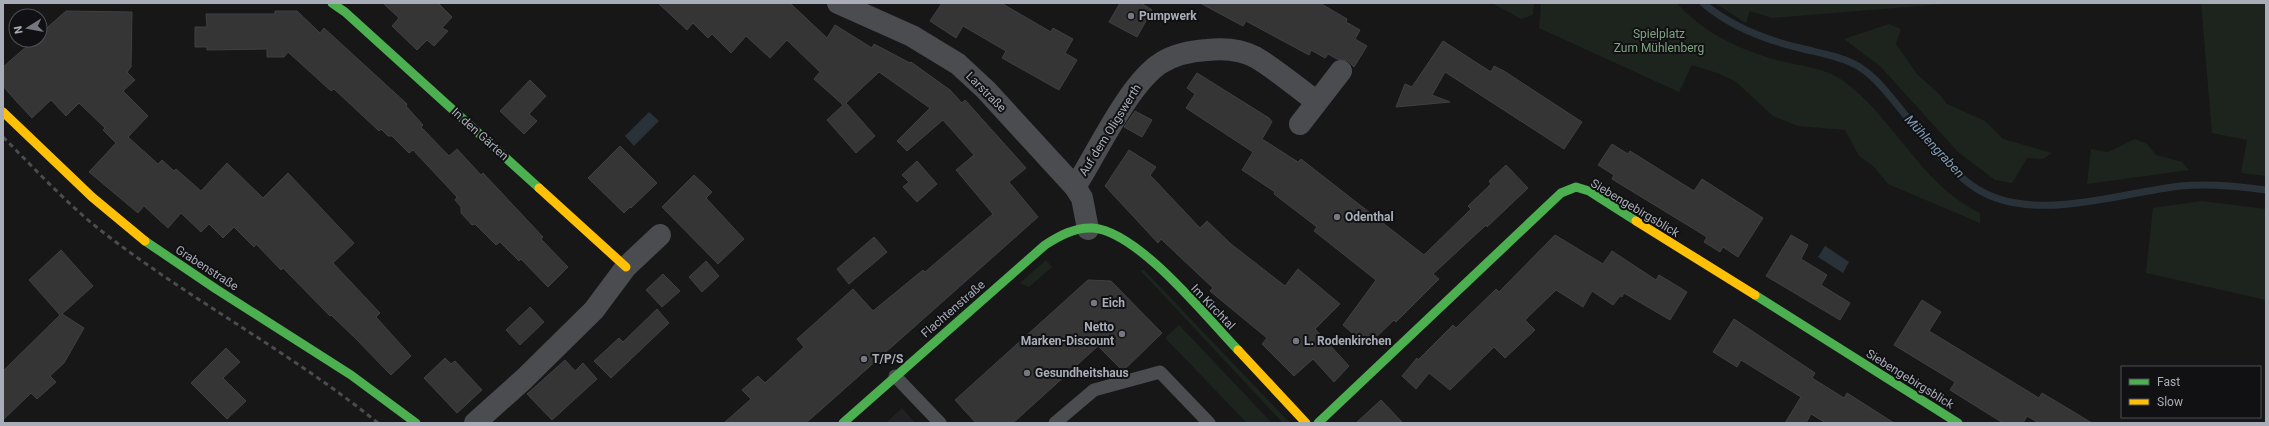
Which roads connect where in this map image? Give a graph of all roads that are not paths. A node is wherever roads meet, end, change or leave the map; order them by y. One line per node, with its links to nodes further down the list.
1 (332, 3): 10 (street, In den Gärten)
2 (838, 3): 7 (street, Larstraße)
3 (1341, 71): 4 (street)
4 (1316, 101): 6 (street); 7 (street, Auf dem Oligswerth)
5 (3, 112): 12 (street, Grabenstraße)
6 (1300, 124)
7 (1075, 187): 8 (street, Larstraße)
8 (1088, 229): 11 (street, Flachtenstraße); 18 (street, Im Kirchtal)
9 (660, 235): 10 (street)
10 (626, 267): 13 (street)
11 (895, 376): 14 (street, Flachtenstraße); 15 (lane)
12 (416, 423)
13 (475, 423)
14 (843, 423)
15 (940, 423)
16 (1055, 423): 17 (lane)
17 (1208, 423)
18 (1306, 423)
19 (1318, 423): 20 (street, Siebengebirgsblick)
20 (1958, 423)

